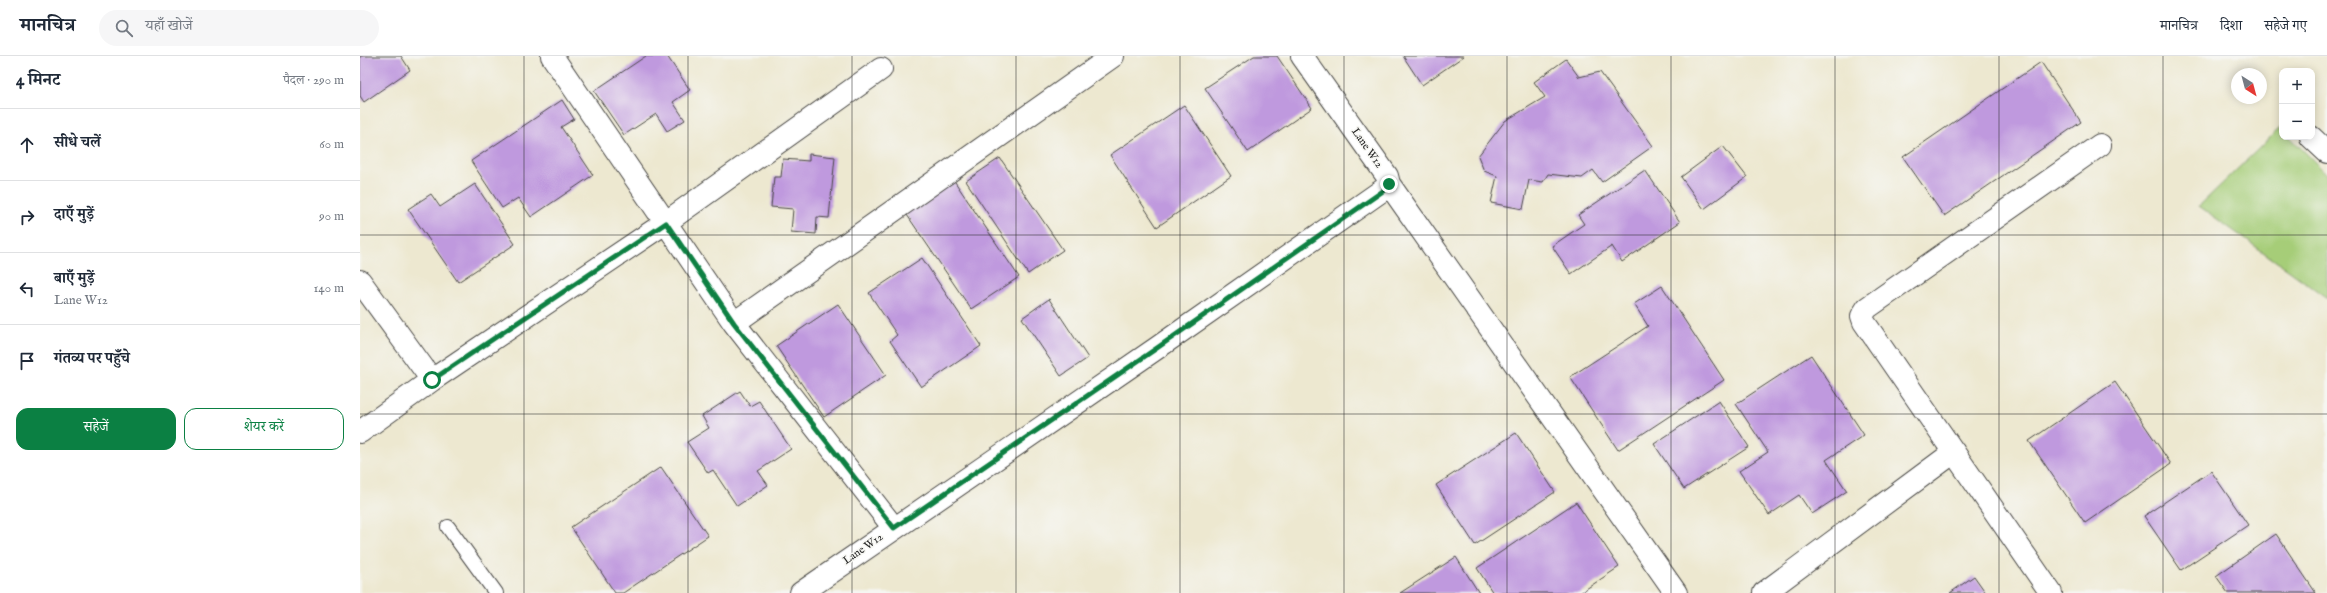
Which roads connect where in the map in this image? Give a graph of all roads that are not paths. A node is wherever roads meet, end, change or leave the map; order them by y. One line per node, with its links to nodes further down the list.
1 (552, 56): 9 (street)
2 (1302, 56): 8 (street, Lane W12)
3 (1107, 58): 11 (street)
4 (881, 69): 9 (street)
5 (2315, 140): 7 (street)
6 (2100, 145): 14 (street)
7 (2327, 152)
8 (1389, 184): 16 (street, Lane W12); 19 (street)
9 (666, 223): 11 (street); 12 (street)
10 (360, 281): 12 (street)
11 (734, 323): 16 (street)
12 (432, 380): 13 (street)
13 (360, 432)
14 (1954, 452): 20 (street); 21 (street)
15 (448, 527): 17 (lane)
16 (894, 528): 18 (street, Lane W12)
17 (496, 593)
18 (800, 593)
19 (1676, 593)
20 (1764, 593)
21 (2051, 593)

